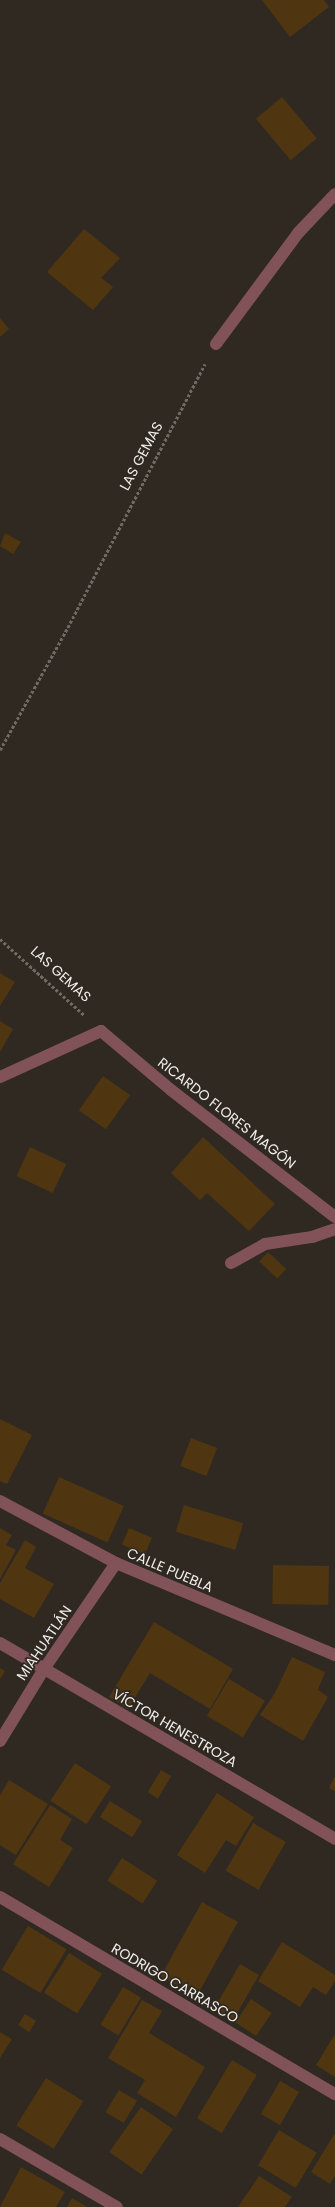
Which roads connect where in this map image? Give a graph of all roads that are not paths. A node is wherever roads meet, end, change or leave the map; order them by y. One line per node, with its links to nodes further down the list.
1 (335, 194): 2 (street)
2 (216, 344)
3 (0, 1077): 4 (street, RICARDO FLORES MAGÓN)
4 (335, 1217)
5 (335, 1229): 6 (street)
6 (231, 1263)
7 (0, 1500): 8 (street, CALLE PUEBLA)
8 (116, 1563): 10 (street, CALLE PUEBLA); 11 (street, MIAHUATLÁN)
9 (0, 1643): 11 (street, VÍCTOR HENESTROZA)
10 (335, 1655)
11 (44, 1668): 12 (street, MIAHUATLÁN); 13 (street, VÍCTOR HENESTROZA)
12 (0, 1741)
13 (335, 1839)
14 (0, 1897): 15 (street, RODRIGO CARRASCO)
15 (335, 2094)
16 (0, 2139): 17 (street)
17 (117, 2207)

